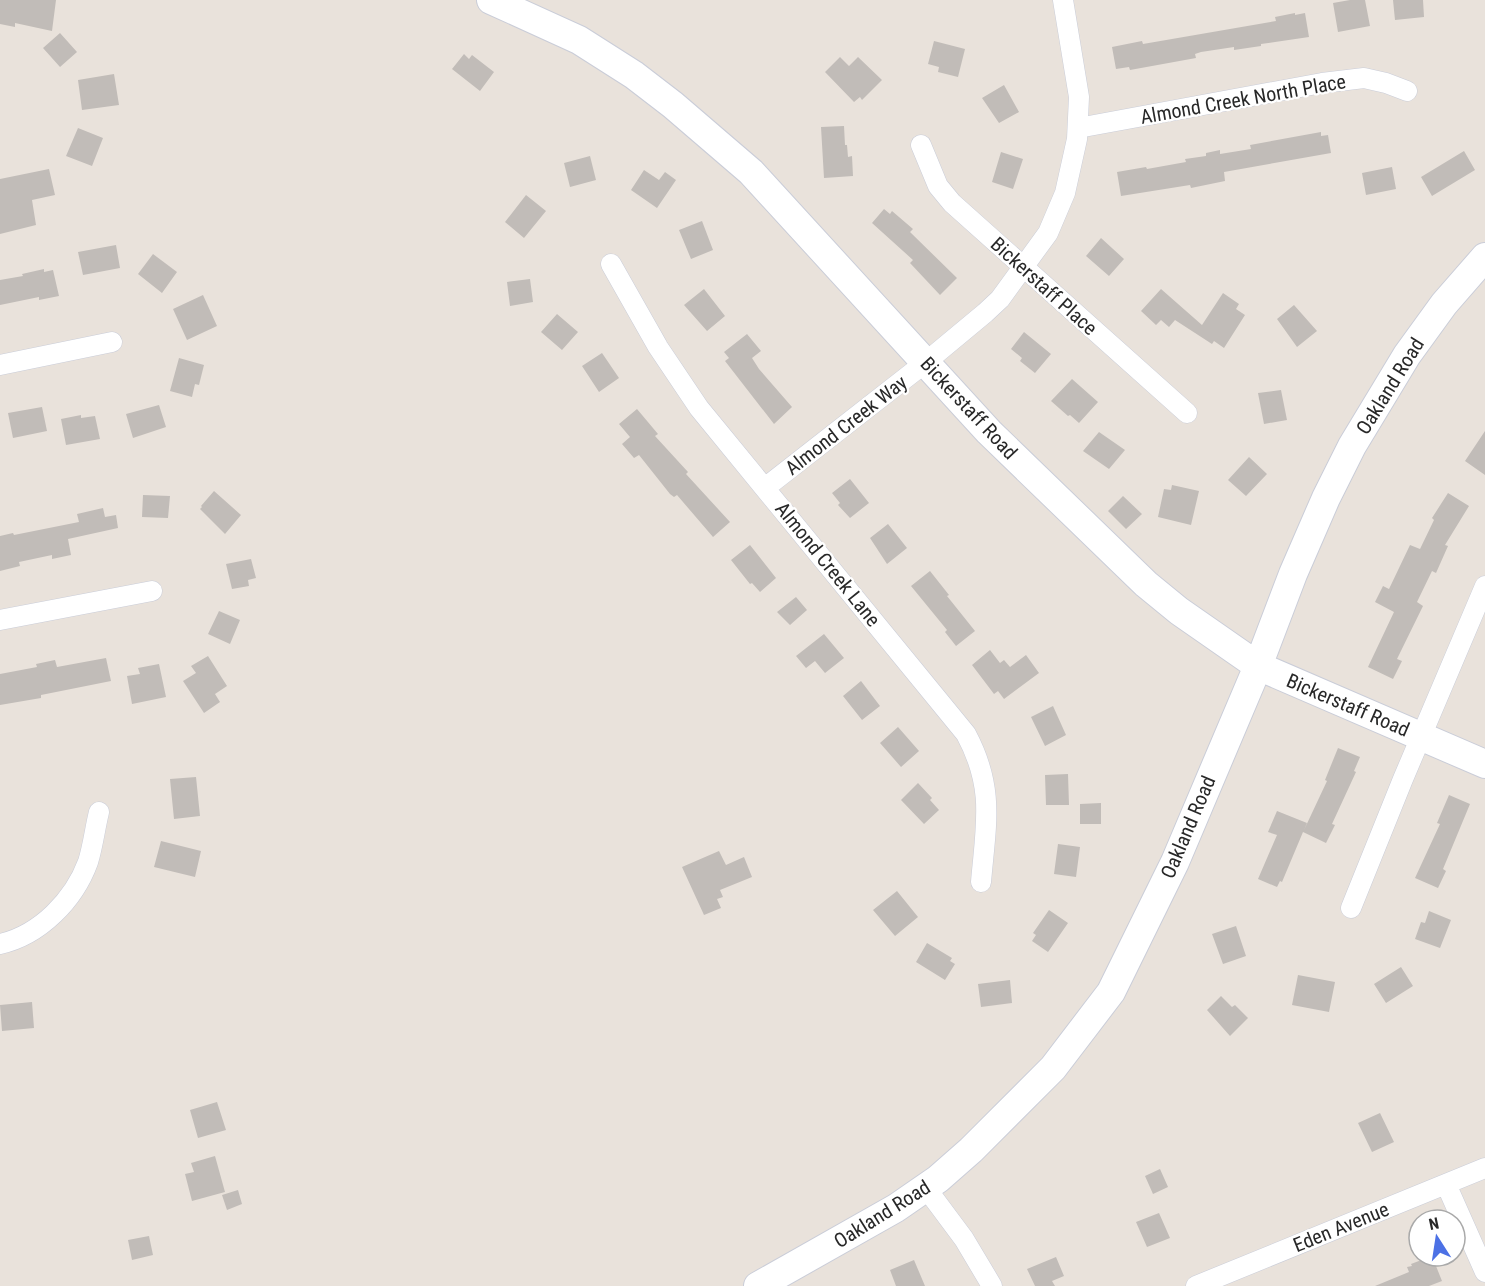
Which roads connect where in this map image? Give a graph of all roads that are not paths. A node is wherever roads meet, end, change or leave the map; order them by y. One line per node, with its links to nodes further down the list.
1 (491, 0): 10 (street, Bickerstaff Road)
2 (1063, 0): 4 (street, Almond Creek Way)
3 (1407, 91): 4 (street, Almond Creek North Place)
4 (1078, 128): 8 (street, Almond Creek Way)
5 (921, 145): 8 (street, Bickerstaff Place)
6 (1485, 257): 17 (street, Oakland Road)
7 (611, 264): 13 (street, Almond Creek Lane)
8 (1023, 267): 10 (street, Almond Creek Way); 12 (street, Bickerstaff Place)
9 (112, 342): 11 (street)
10 (926, 362): 13 (street, Almond Creek Way); 17 (street, Bickerstaff Road)
11 (0, 365)
12 (1187, 412)
13 (766, 487): 21 (street, Almond Creek Lane)
14 (1485, 586): 18 (street)
15 (152, 591): 16 (street)
16 (0, 620)
17 (1258, 666): 18 (street, Bickerstaff Road); 26 (street, Oakland Road)
18 (1422, 736): 19 (street, Bickerstaff Road); 22 (street)
19 (1485, 764)
20 (99, 812): 23 (street)
21 (981, 882)
22 (1351, 908)
23 (0, 944)
24 (1485, 1168): 25 (street, Eden Avenue)
25 (1446, 1184): 27 (street); 30 (street, Eden Avenue)
26 (926, 1188): 28 (street, Oakland Road); 29 (street)
27 (1485, 1272)
28 (758, 1286)
29 (992, 1286)
30 (1196, 1286)

